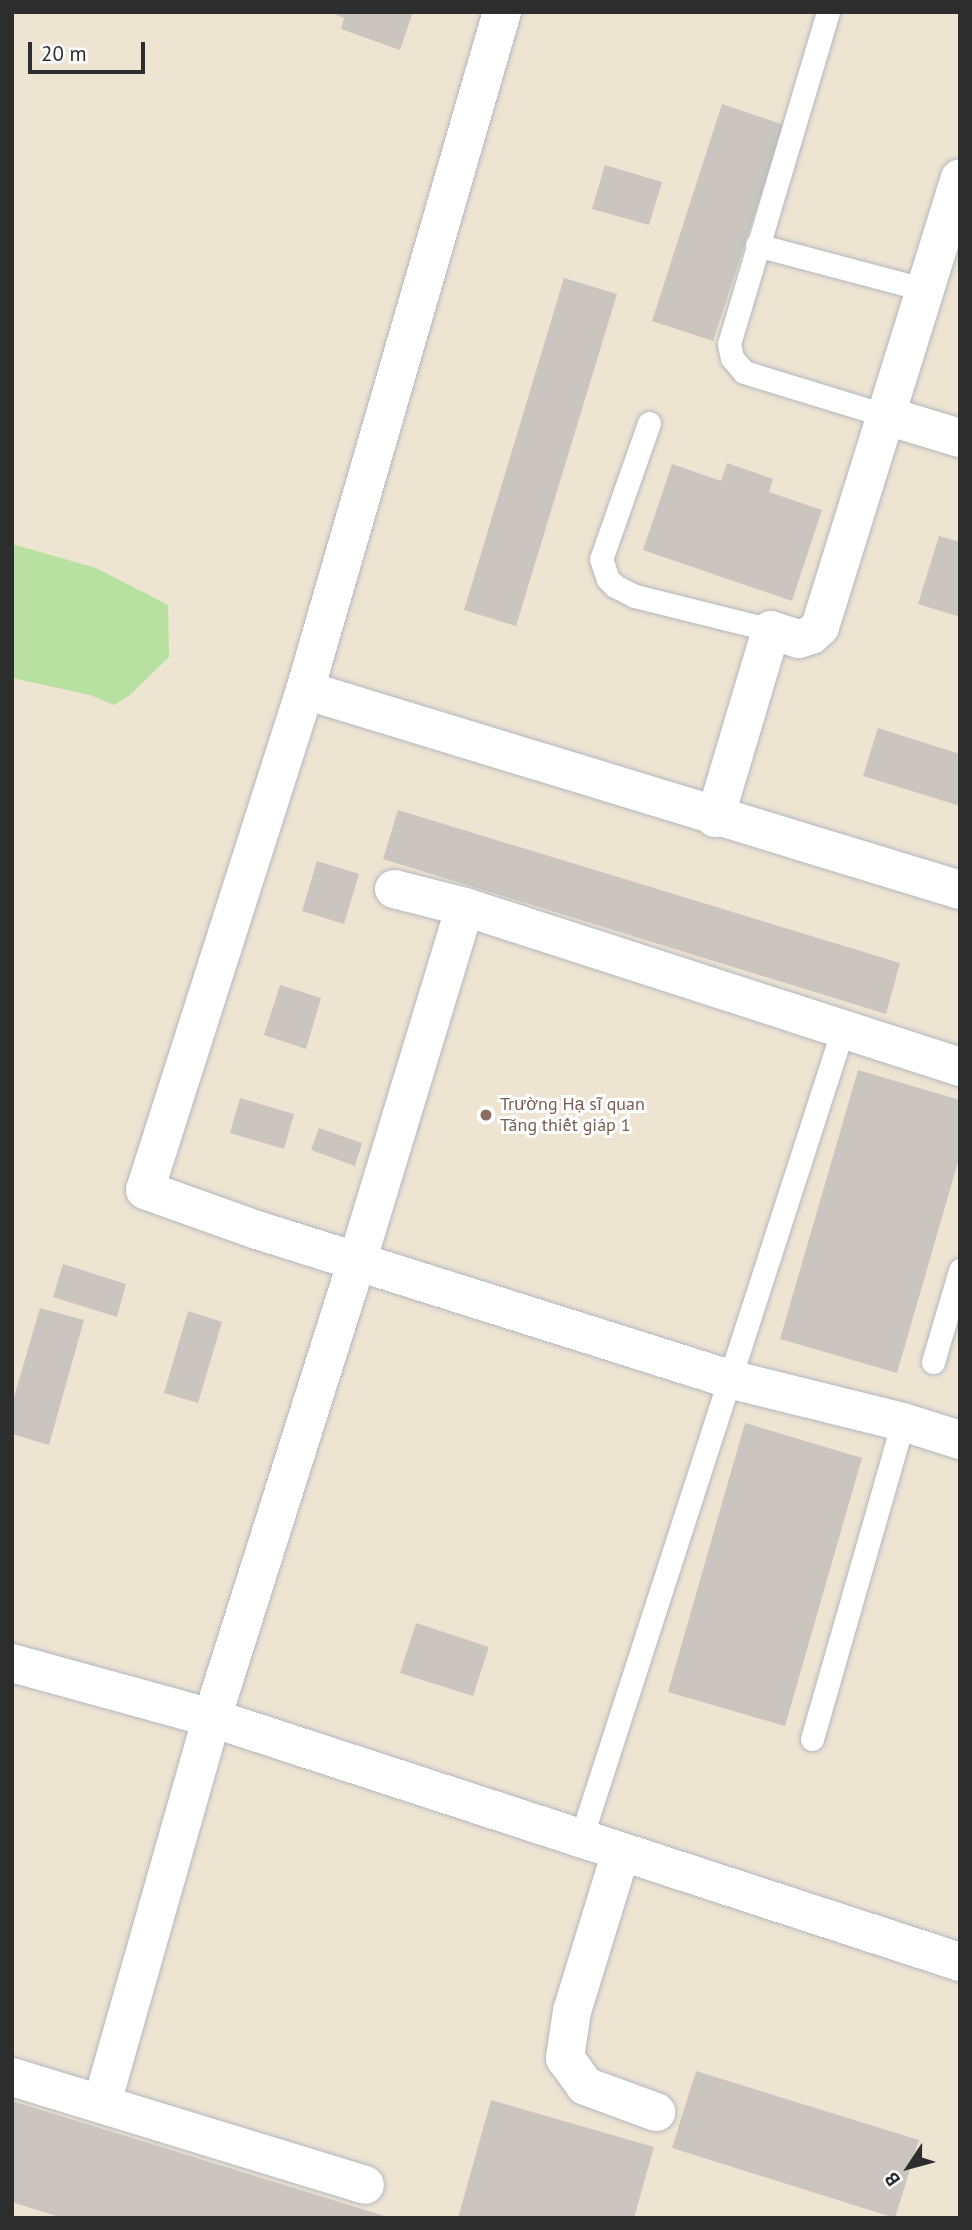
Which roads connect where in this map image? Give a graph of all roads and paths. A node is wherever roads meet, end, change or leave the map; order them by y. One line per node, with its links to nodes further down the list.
1 (502, 12): 10 (street)
2 (828, 12): 4 (lane)
3 (960, 178): 5 (street)
4 (757, 245): 5 (lane); 6 (lane)
5 (926, 290): 6 (street)
6 (887, 416): 8 (street); 9 (street)
7 (649, 424): 9 (lane)
8 (960, 438)
9 (771, 630): 11 (street)
10 (305, 690): 11 (street); 17 (street)
11 (715, 818): 13 (street)
12 (394, 890): 14 (street)
13 (960, 890)
14 (465, 907): 15 (street); 17 (street)
15 (843, 1030): 16 (street); 20 (lane)
16 (960, 1067)
17 (357, 1262): 20 (street); 24 (street)
18 (960, 1270): 19 (lane)
19 (933, 1362)
20 (729, 1379): 21 (street); 26 (lane)
21 (903, 1422): 22 (street); 25 (lane)
22 (960, 1440)
23 (12, 1664): 24 (street)
24 (212, 1718): 26 (street); 30 (street)
25 (812, 1739)
26 (581, 1838): 27 (street)
27 (621, 1852): 28 (street); 31 (street)
28 (960, 1962)
29 (12, 2077): 30 (street)
30 (102, 2103): 32 (street)
31 (656, 2112)
32 (365, 2185)

